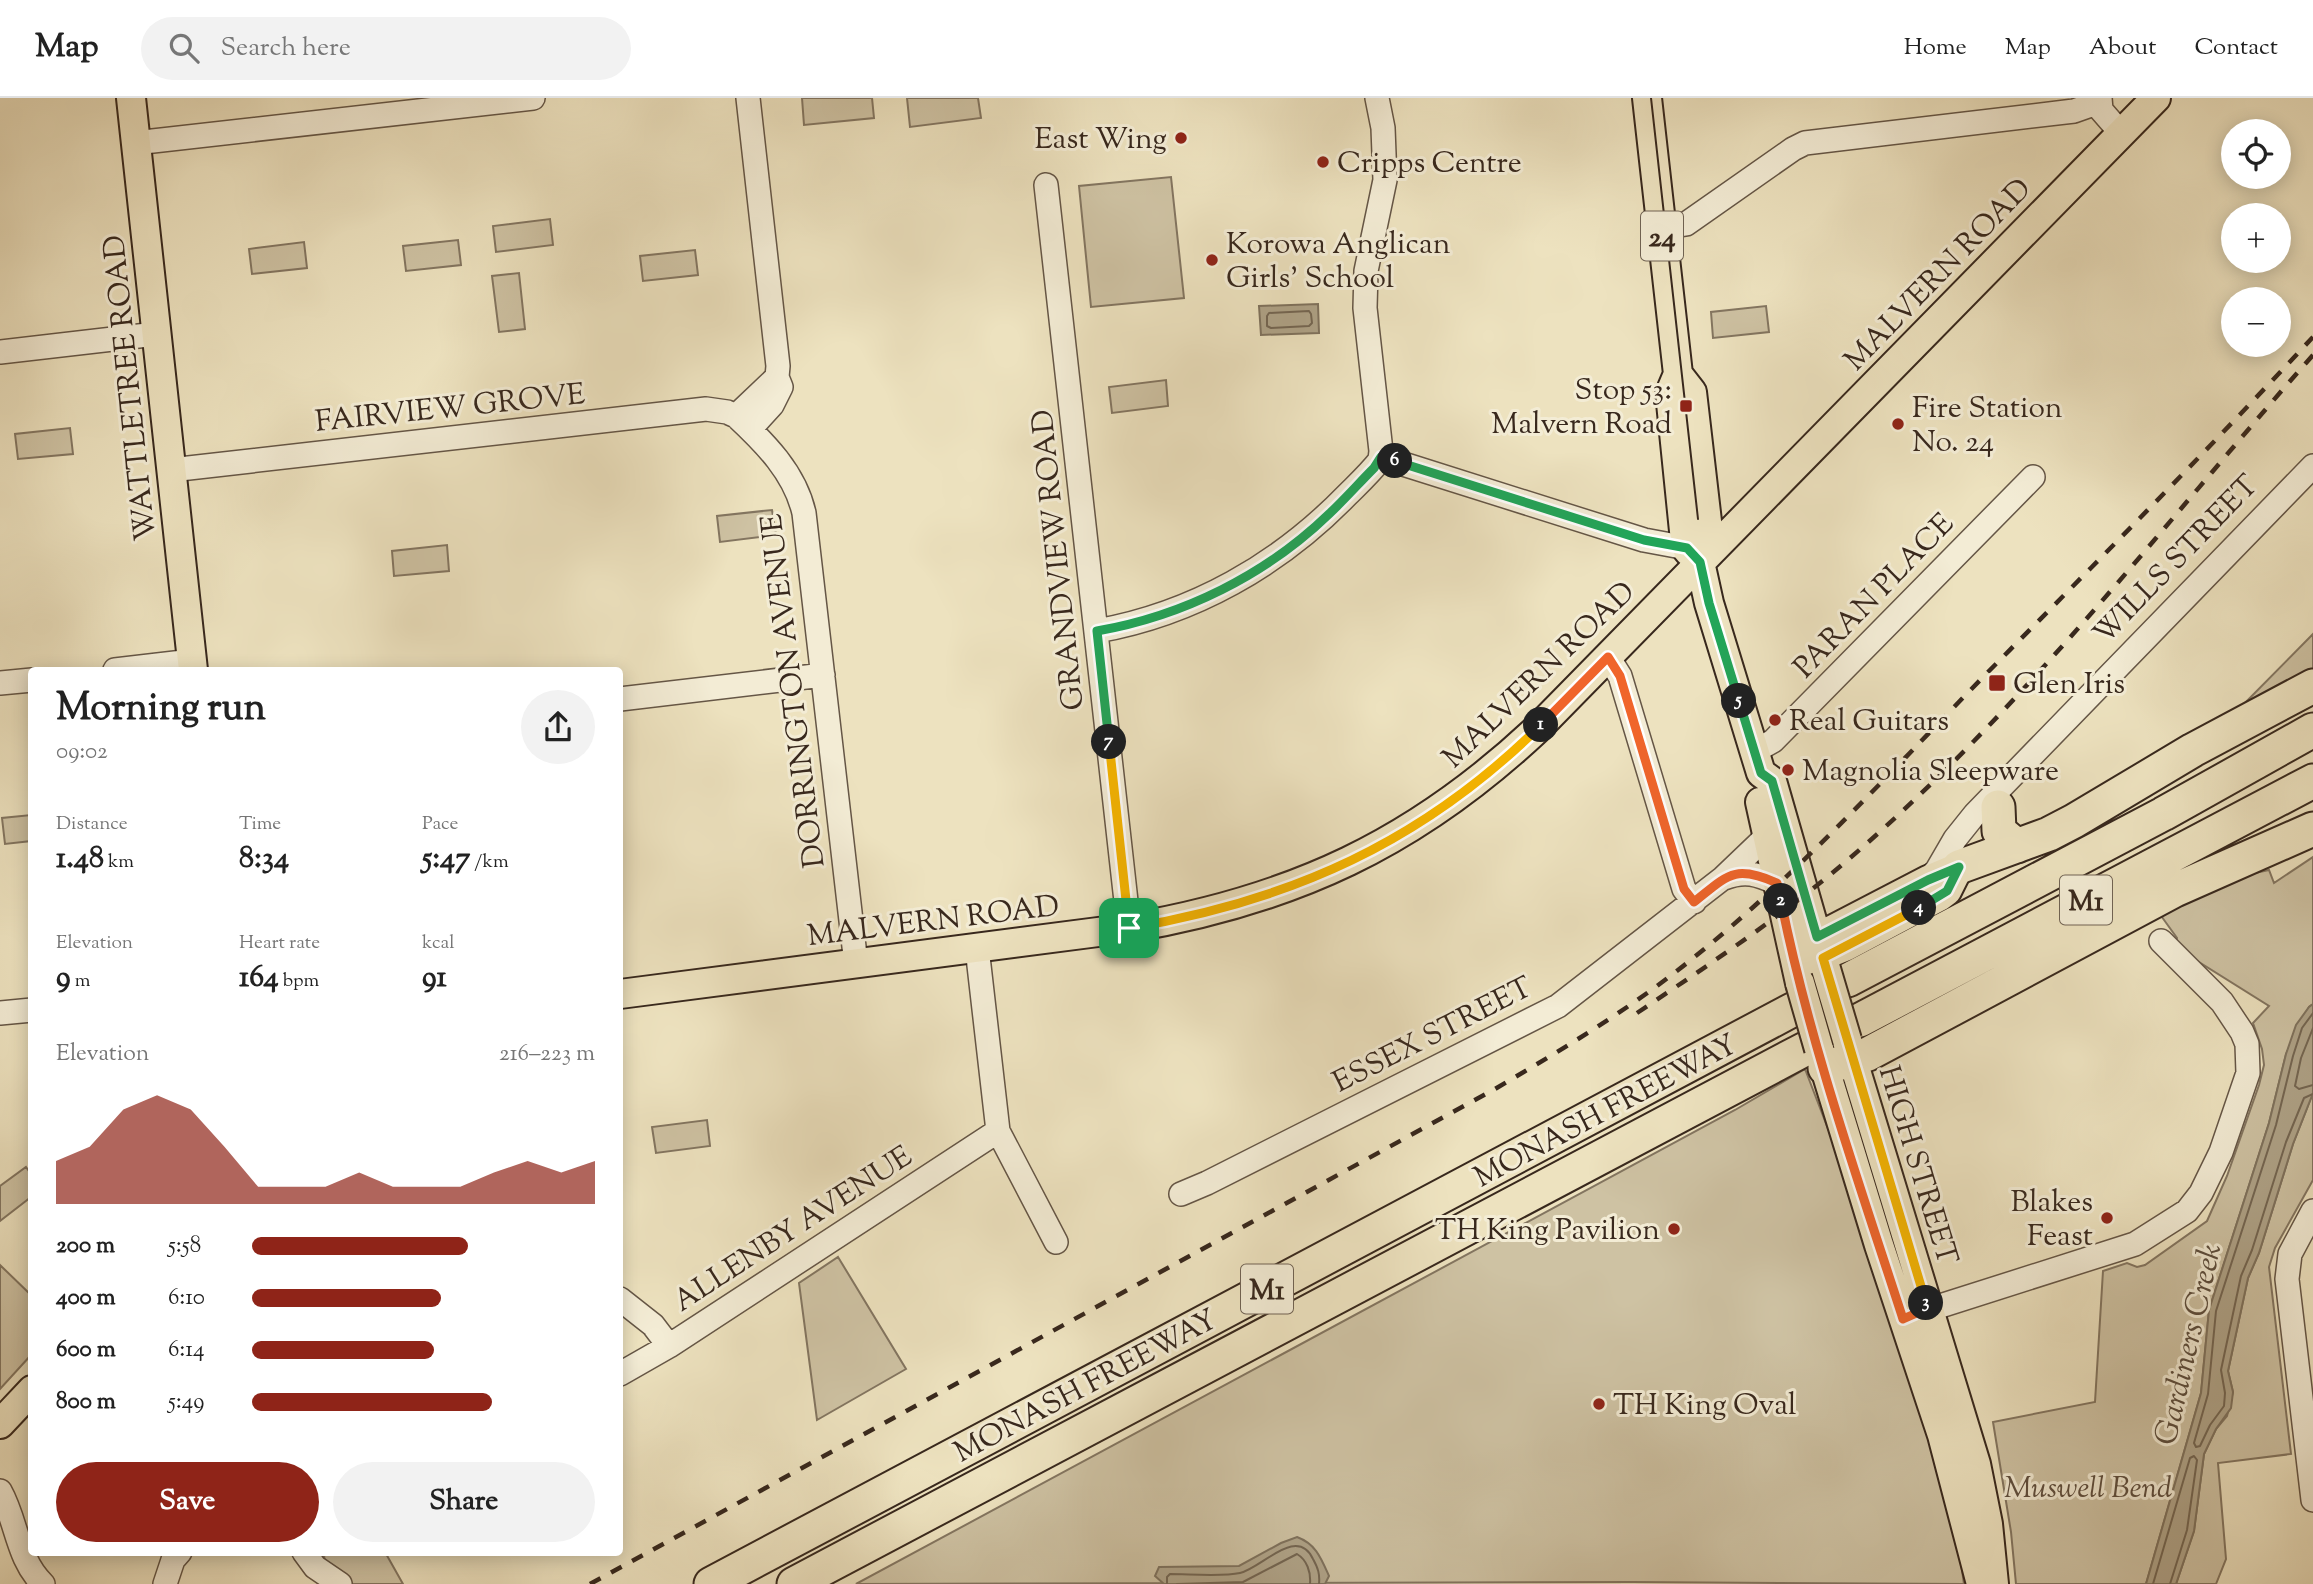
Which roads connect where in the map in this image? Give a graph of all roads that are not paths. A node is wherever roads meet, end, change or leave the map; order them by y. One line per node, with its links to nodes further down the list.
1 (131, 98): 9 (main road, WATTLETREE ROAD)
2 (533, 98): 9 (street)
3 (748, 98): 14 (street)
4 (1377, 98): 15 (street)
5 (1647, 98): 11 (main road, HIGH STREET / 24)
6 (2156, 98): 8 (main road, MALVERN ROAD)
7 (2100, 99): 8 (street); 11 (street)
8 (2127, 127): 19 (main road, MALVERN ROAD)
9 (135, 143): 12 (main road, WATTLETREE ROAD)
10 (1046, 185): 20 (street, GRANDVIEW ROAD)
11 (1661, 228): 19 (main road, HIGH STREET / 24)
12 (156, 334): 13 (street); 17 (main road, WATTLETREE ROAD)
13 (0, 352)
14 (743, 423): 17 (street, FAIRVIEW GROVE); 24 (street, DORRINGTON AVENUE)
15 (1381, 457): 19 (street); 20 (street)
16 (2313, 466): 30 (street, WILLS STREET)
17 (171, 470): 22 (main road, WATTLETREE ROAD)
18 (2032, 477): 31 (street, PARAN PLACE)
19 (1694, 555): 21 (main road, MALVERN ROAD); 31 (main road, HIGH STREET / 24)
20 (1097, 631): 42 (street, GRANDVIEW ROAD)
21 (1608, 657): 41 (street); 42 (main road, MALVERN ROAD)
22 (192, 666): 23 (street)
23 (173, 667)
24 (823, 675): 28 (street); 46 (street, DORRINGTON AVENUE)
25 (28, 680): 26 (street)
26 (0, 683)
27 (2313, 687): 36 (highway)
28 (623, 699)
29 (2313, 730): 45 (highway, M1)
30 (2028, 761): 33 (street, WILLS STREET); 39 (street, WILLS STREET)
31 (1758, 762): 35 (main road, HIGH STREET / 24); 45 (main road, HIGH STREET / 24)
32 (2313, 781): 51 (highway, MONASH FREEWAY / M1)
33 (1998, 807): 36 (highway); 37 (street, WILLS STREET)
34 (2313, 829): 51 (highway)
35 (1768, 835): 38 (street, ESSEX STREET); 40 (main road, HIGH STREET / 24)
36 (2017, 846): 37 (highway)
37 (1959, 867): 39 (main road, WILLS STREET); 45 (main road, WILLS STREET)
38 (1723, 878): 40 (street); 41 (street, ESSEX STREET)
39 (1928, 880): 45 (main road, WILLS STREET)
40 (1777, 883): 47 (main road, HIGH STREET / 24)
41 (1694, 902): 53 (street, ESSEX STREET)
42 (1129, 928): 44 (main road, MALVERN ROAD)
43 (2161, 940): 57 (street)
44 (977, 948): 46 (main road, MALVERN ROAD); 52 (street)
45 (1828, 961): 47 (main road, WILLS STREET); 51 (main road, HIGH STREET / 24, bridge)
46 (856, 964): 48 (main road, MALVERN ROAD)
47 (1796, 977): 51 (main road, HIGH STREET / 24, bridge); 69 (highway, MONASH FREEWAY / M1)
48 (623, 994)
49 (28, 1010): 50 (street)
50 (0, 1013)
51 (1836, 1051): 57 (main road, HIGH STREET / 24); 70 (highway, MONASH FREEWAY / M1)
52 (998, 1131): 55 (street); 58 (street, ALLENBY AVENUE)
53 (1181, 1194)
54 (2313, 1211): 63 (street)
55 (1056, 1242)
56 (623, 1301): 58 (street)
57 (1915, 1314): 71 (main road, HIGH STREET / 24); 72 (main road, HIGH STREET / 24)
58 (669, 1346): 59 (street, ALLENBY AVENUE)
59 (623, 1372)
60 (28, 1394): 61 (main road)
61 (0, 1424)
62 (0, 1491): 66 (street)
63 (2313, 1500)
64 (176, 1556): 67 (street)
65 (307, 1556): 68 (street)
66 (43, 1584)
67 (165, 1584)
68 (340, 1584)
69 (711, 1584)
70 (794, 1584)
71 (1981, 1584)
72 (1994, 1584)

